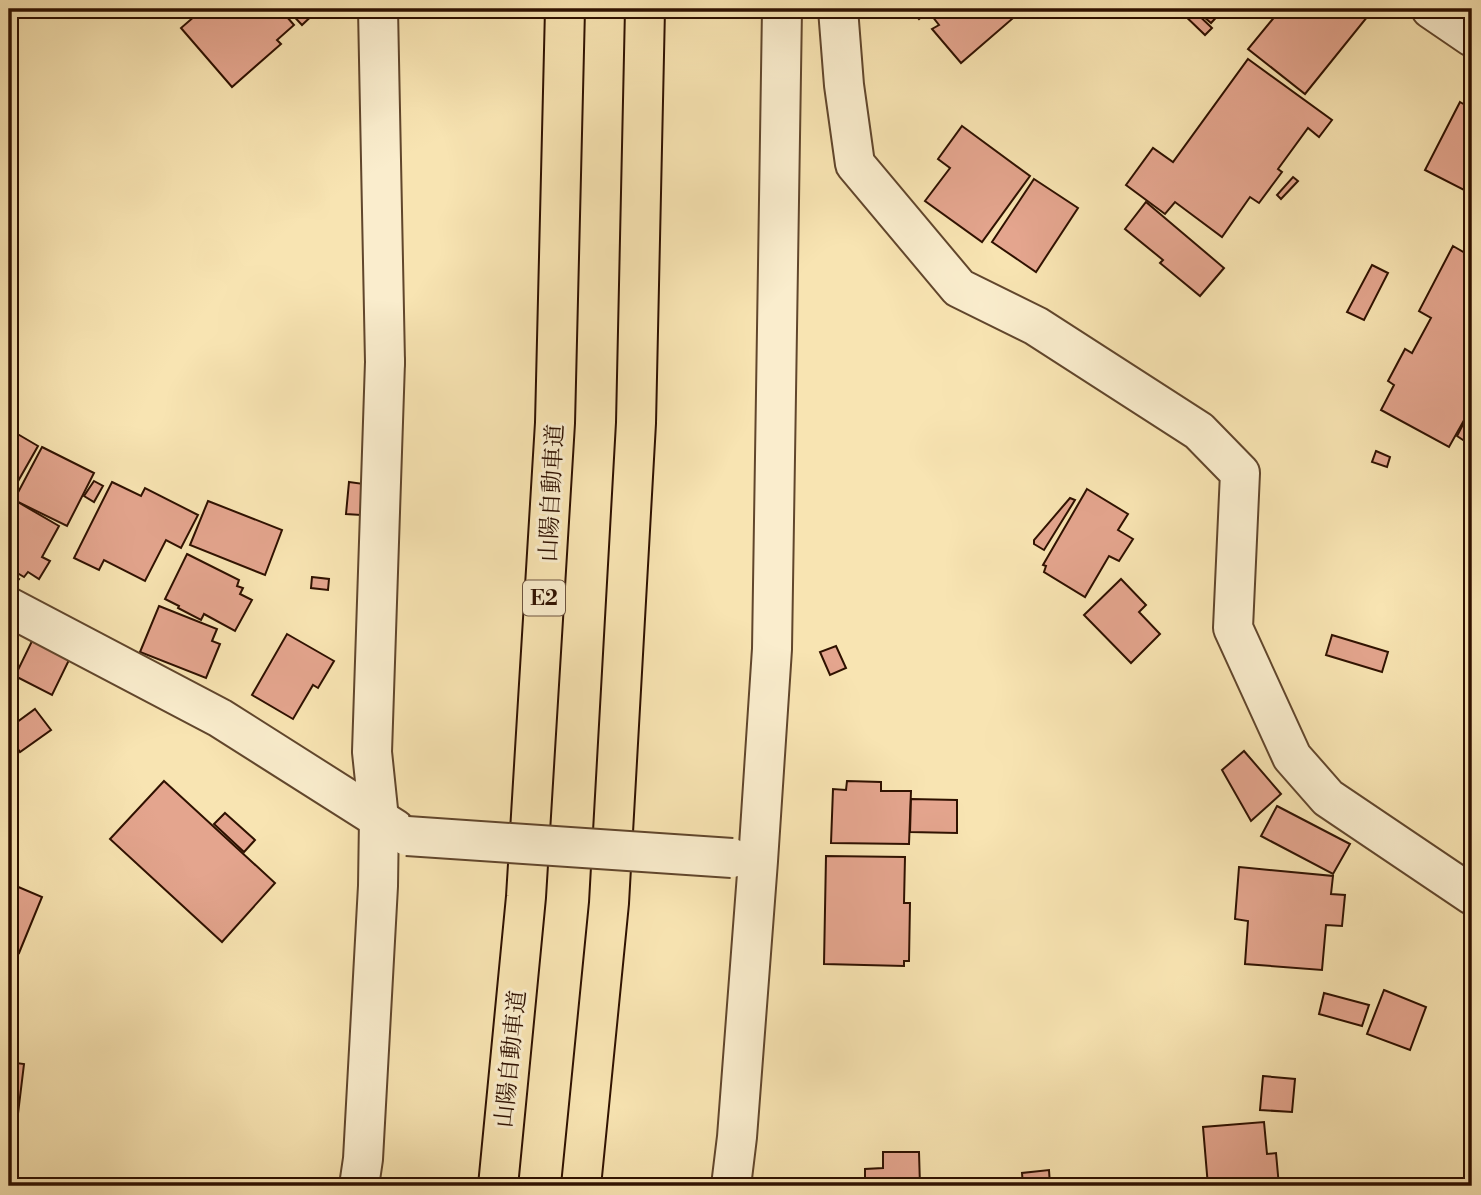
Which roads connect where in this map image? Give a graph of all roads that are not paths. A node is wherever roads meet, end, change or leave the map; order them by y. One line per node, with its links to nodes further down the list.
1 (378, 9): 9 (street)
2 (565, 9): 13 (highway, 山陽自動車道 / E2)
3 (645, 9): 14 (highway)
4 (782, 9): 10 (street)
5 (838, 9): 11 (street)
6 (1431, 9): 7 (street)
7 (1472, 37)
8 (9, 607): 9 (street)
9 (393, 828): 10 (street, bridge); 12 (street)
10 (745, 859): 15 (street)
11 (1472, 895)
12 (359, 1186)
13 (498, 1186)
14 (582, 1186)
15 (731, 1186)

